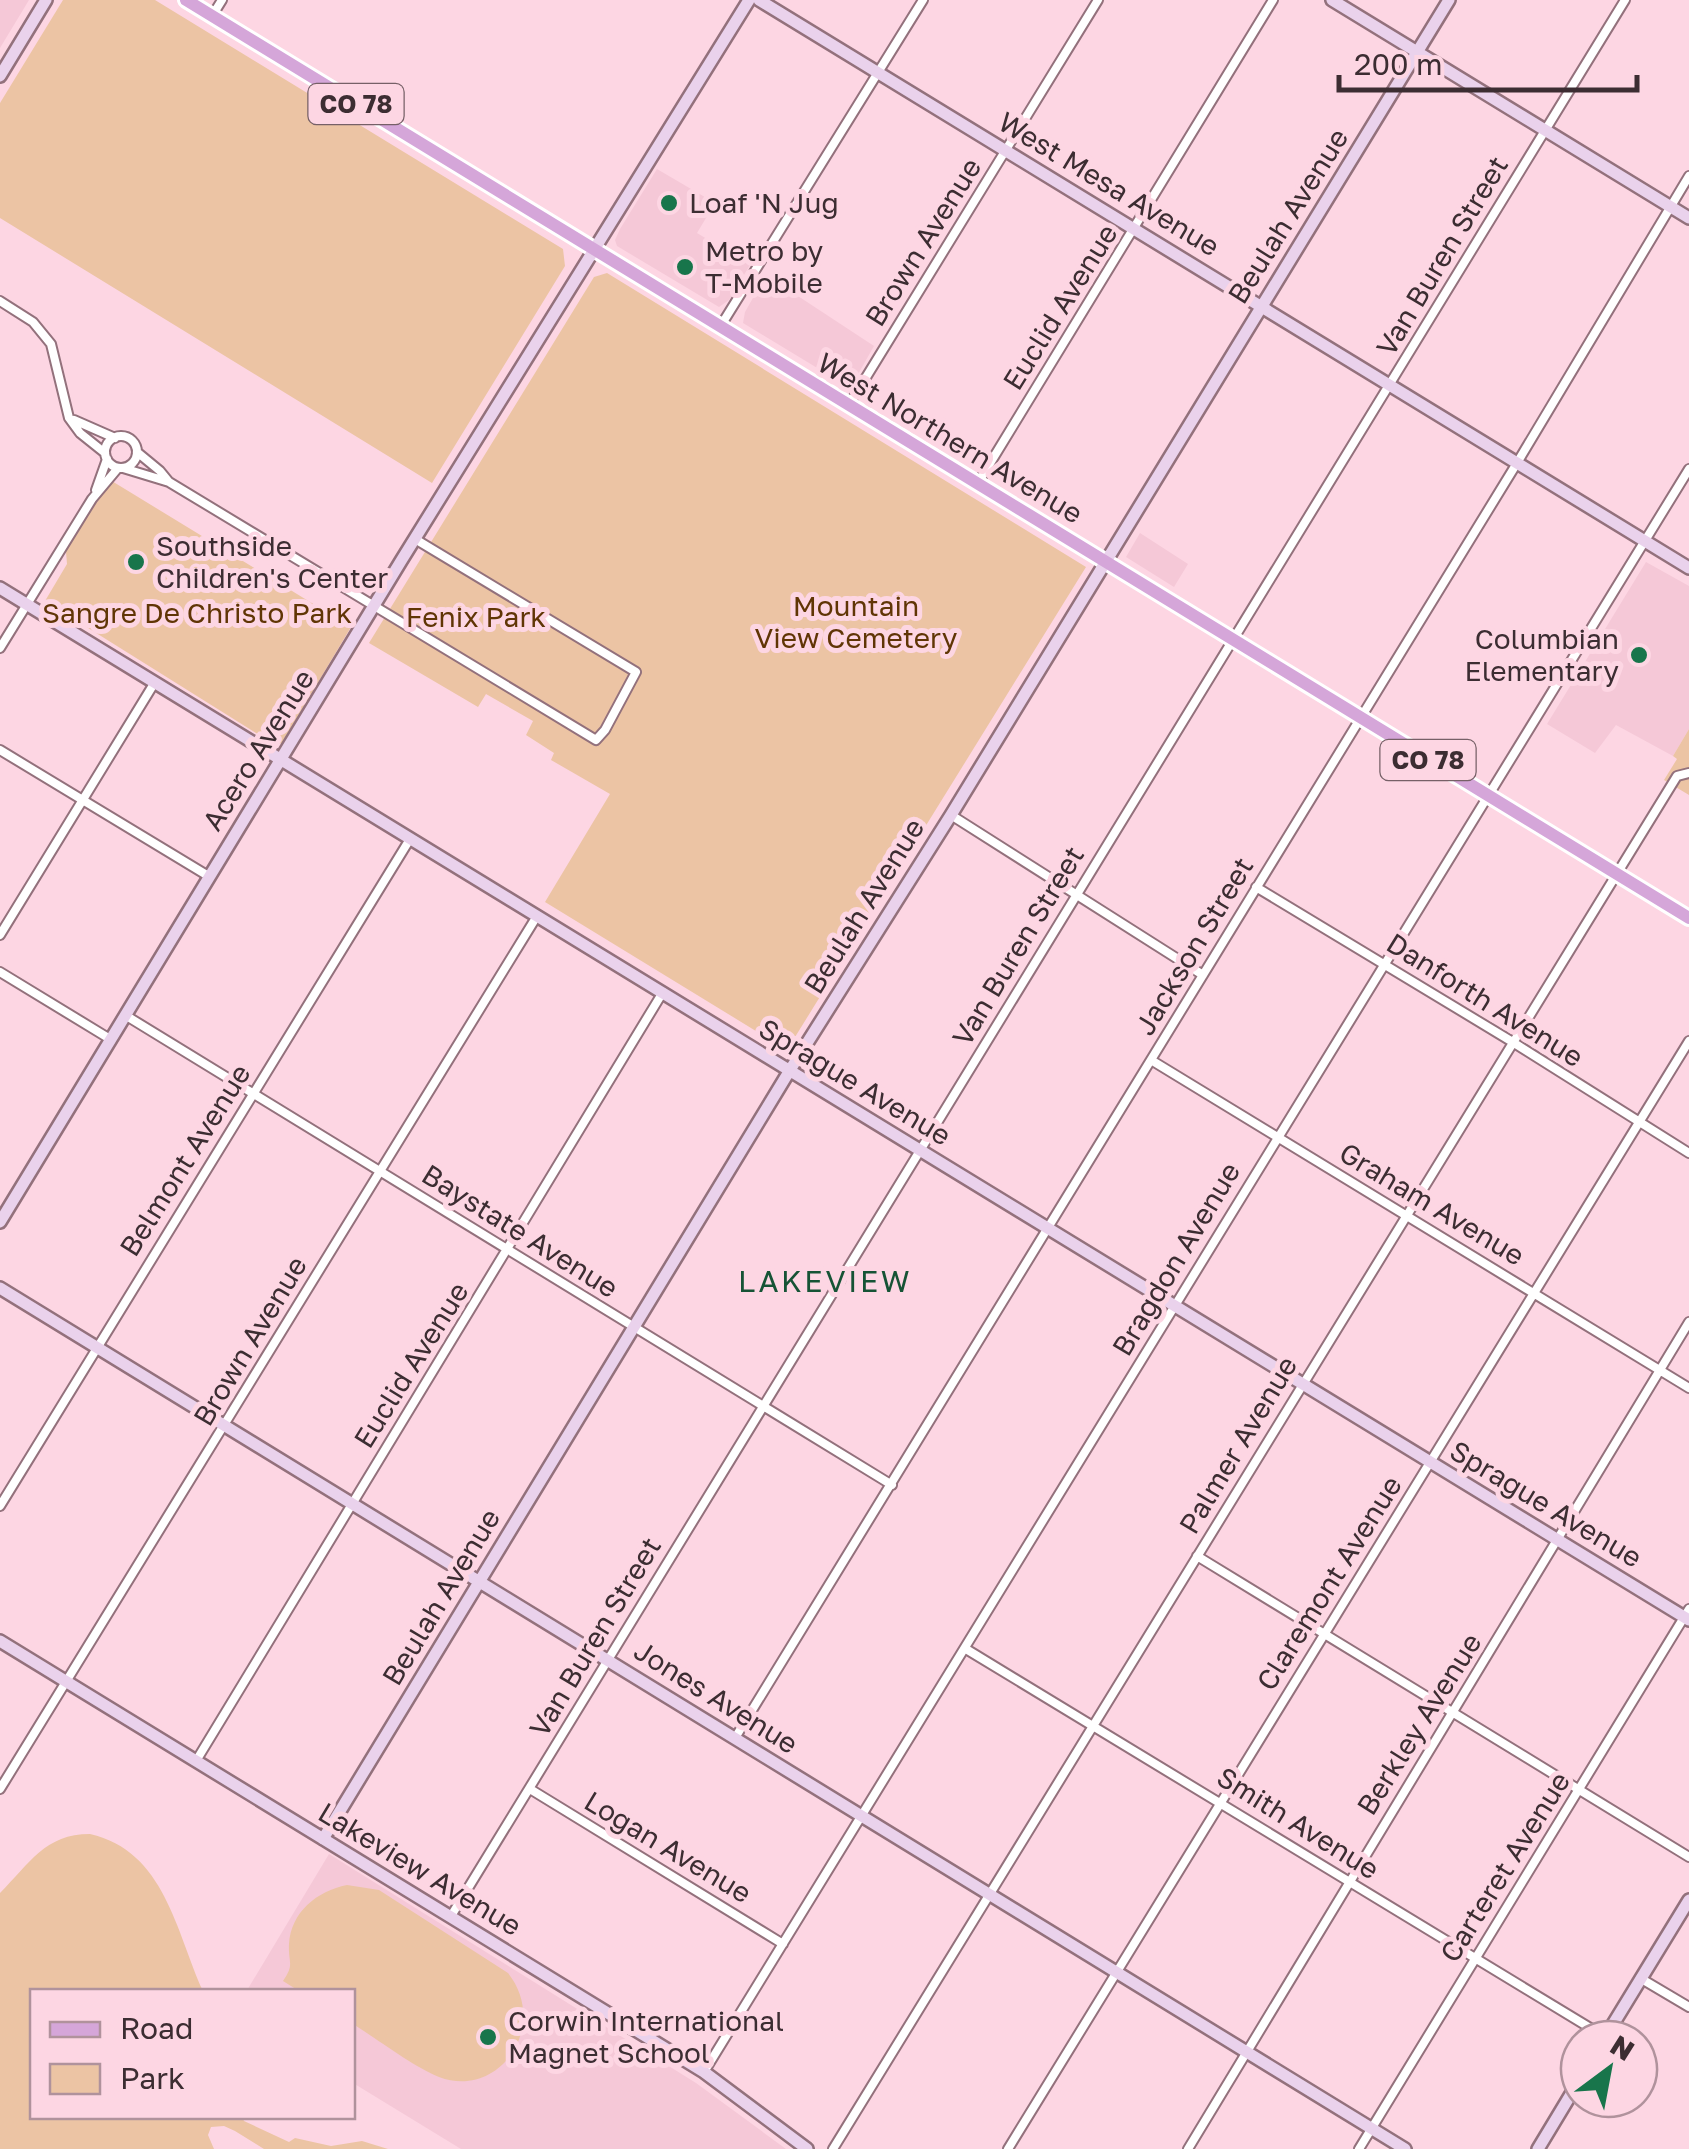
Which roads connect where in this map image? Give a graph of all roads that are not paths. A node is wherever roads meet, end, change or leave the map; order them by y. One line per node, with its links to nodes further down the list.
1 (46, 0): 15 (street)
2 (186, 0): 12 (main road, West Northern Avenue / CO 78)
3 (222, 0): 12 (street)
4 (749, 0): 22 (street, Acero Avenue)
5 (760, 0): 14 (street, West Mesa Avenue)
6 (924, 0): 14 (street)
7 (1098, 0): 17 (street, Brown Avenue)
8 (1273, 0): 21 (street, Euclid Avenue)
9 (1332, 0): 13 (street)
10 (1449, 0): 13 (street, Beulah Avenue)
11 (1624, 0): 16 (street, Van Buren Street)
12 (212, 16): 22 (main road, West Northern Avenue / CO 78)
13 (1418, 52): 16 (street); 24 (street, Beulah Avenue)
14 (880, 73): 17 (street, West Mesa Avenue); 25 (street)
15 (0, 76)
16 (1545, 130): 19 (street); 26 (street, Van Buren Street)
17 (1006, 151): 21 (street, West Mesa Avenue); 27 (street, Brown Avenue)
18 (1689, 176): 19 (street, Jackson Street)
19 (1670, 207): 20 (street); 32 (street, Jackson Street)
20 (1689, 218)
21 (1134, 228): 24 (street, West Mesa Avenue); 36 (street, Euclid Avenue)
22 (594, 251): 25 (main road, West Northern Avenue / CO 78); 38 (street, Acero Avenue)
23 (0, 301): 28 (street)
24 (1262, 307): 26 (street, West Mesa Avenue); 40 (street, Beulah Avenue)
25 (720, 327): 27 (main road, West Northern Avenue / CO 78)
26 (1390, 385): 32 (street, West Mesa Avenue); 45 (street, Van Buren Street)
27 (849, 406): 36 (main road, West Northern Avenue / CO 78)
28 (70, 418): 29 (street); 31 (street)
29 (114, 438): 30 (street); 31 (street)
30 (137, 452): 33 (street); 35 (street)
31 (106, 456): 33 (street); 37 (street)
32 (1517, 464): 39 (street, West Mesa Avenue); 48 (street, Jackson Street)
33 (121, 468): 35 (street); 37 (street)
34 (1689, 470): 39 (street, Bragdon Avenue)
35 (169, 482): 44 (street)
36 (978, 483): 40 (main road, West Northern Avenue / CO 78)
37 (92, 499): 43 (street)
38 (415, 539): 44 (street, Acero Avenue); 44 (street)
39 (1645, 542): 41 (street, West Mesa Avenue); 52 (street, Bragdon Avenue)
40 (1103, 561): 45 (main road, West Northern Avenue / CO 78); 54 (street, Beulah Avenue)
41 (1689, 568)
42 (0, 588): 43 (street, Sprague Avenue)
43 (27, 604): 46 (street); 47 (street, Sprague Avenue)
44 (373, 608): 50 (street, Acero Avenue)
45 (1232, 639): 48 (main road, West Northern Avenue / CO 78); 59 (street, Van Buren Street)
46 (0, 648)
47 (155, 682): 50 (street, Sprague Avenue); 53 (street)
48 (1361, 718): 52 (main road, West Northern Avenue / CO 78); 58 (street, Jackson Street)
49 (0, 750): 53 (street)
50 (282, 760): 55 (street, Sprague Avenue); 57 (street, Acero Avenue)
51 (1689, 773): 56 (street, Palmer Avenue)
52 (1488, 797): 56 (main road, West Northern Avenue / CO 78); 63 (street, Bragdon Avenue)
53 (83, 800): 57 (street); 62 (street)
54 (951, 815): 59 (street); 72 (street, Beulah Avenue)
55 (410, 839): 60 (street, Sprague Avenue); 73 (street, Belmont Avenue)
56 (1616, 874): 61 (main road, West Northern Avenue / CO 78); 69 (street, Palmer Avenue)
57 (210, 877): 67 (street, Acero Avenue)
58 (1256, 888): 63 (street, Danforth Avenue); 65 (street, Jackson Street)
59 (1075, 894): 65 (street); 76 (street, Van Buren Street)
60 (537, 916): 66 (street, Sprague Avenue); 78 (street, Brown Avenue)
61 (1689, 918)
62 (0, 935)
63 (1384, 964): 69 (street, Danforth Avenue); 75 (street, Bragdon Avenue)
64 (0, 972): 68 (street)
65 (1203, 975): 71 (street, Jackson Street)
66 (663, 992): 72 (street, Sprague Avenue); 82 (street, Euclid Avenue)
67 (125, 1015): 68 (street, Acero Avenue); 73 (street, Baystate Avenue)
68 (110, 1039): 80 (street, Acero Avenue)
69 (1511, 1041): 74 (street, Danforth Avenue); 79 (street, Palmer Avenue)
70 (1689, 1042): 74 (street, Claremont Avenue)
71 (1151, 1060): 75 (street, Graham Avenue); 81 (street, Jackson Street)
72 (790, 1070): 76 (street, Sprague Avenue); 87 (street, Beulah Avenue)
73 (252, 1093): 78 (street, Baystate Avenue); 88 (street, Belmont Avenue)
74 (1639, 1123): 77 (street, Danforth Avenue); 84 (street, Claremont Avenue)
75 (1277, 1136): 79 (street, Graham Avenue); 85 (street, Bragdon Avenue)
76 (920, 1151): 81 (street, Sprague Avenue); 92 (street, Van Buren Street)
77 (1689, 1154)
78 (380, 1171): 82 (street, Baystate Avenue); 93 (street, Brown Avenue)
79 (1406, 1214): 84 (street, Graham Avenue); 90 (street, Palmer Avenue)
80 (0, 1222)
81 (1046, 1228): 85 (street, Sprague Avenue); 95 (street, Jackson Street)
82 (510, 1249): 87 (street, Baystate Avenue); 96 (street, Euclid Avenue)
83 (0, 1288): 88 (street, Jones Avenue)
84 (1533, 1291): 89 (street, Graham Avenue); 94 (street, Claremont Avenue)
85 (1174, 1306): 90 (street, Sprague Avenue); 104 (street, Bragdon Avenue)
86 (1689, 1322): 89 (street, Berkley Avenue)
87 (634, 1327): 92 (street, Baystate Avenue); 100 (street, Beulah Avenue)
88 (96, 1348): 93 (street, Jones Avenue); 97 (street, Belmont Avenue)
89 (1660, 1370): 91 (street, Graham Avenue); 98 (street, Berkley Avenue)
90 (1300, 1385): 94 (street, Sprague Avenue); 99 (street, Palmer Avenue)
91 (1689, 1388)
92 (763, 1405): 95 (street, Baystate Avenue); 105 (street, Van Buren Street)
93 (224, 1426): 96 (street, Jones Avenue); 106 (street, Brown Avenue)
94 (1430, 1463): 98 (street, Sprague Avenue); 102 (street, Claremont Avenue)
95 (892, 1484): 109 (street, Jackson Street)
96 (352, 1503): 100 (street, Jones Avenue); 110 (street, Euclid Avenue)
97 (0, 1506)
98 (1557, 1540): 101 (street, Sprague Avenue); 107 (street, Berkley Avenue)
99 (1197, 1556): 102 (street); 108 (street, Palmer Avenue)
100 (480, 1582): 105 (street, Jones Avenue); 116 (street, Beulah Avenue)
101 (1687, 1615): 113 (street, Carteret Avenue)
102 (1324, 1631): 107 (street); 114 (street, Claremont Avenue)
103 (0, 1641): 106 (street, Lakeview Avenue)
104 (966, 1649): 108 (street, Smith Avenue); 115 (street, Bragdon Avenue)
105 (607, 1660): 109 (street, Jones Avenue); 112 (street, Van Buren Street)
106 (67, 1682): 110 (street, Lakeview Avenue); 111 (street, Brown Avenue)
107 (1454, 1714): 113 (street); 118 (street, Berkley Avenue)
108 (1093, 1723): 114 (street, Smith Avenue); 119 (street, Palmer Avenue)
109 (734, 1738): 115 (street, Jones Avenue)
110 (196, 1762): 116 (street, Lakeview Avenue)
111 (0, 1789)
112 (530, 1789): 121 (street, Van Buren Street); 122 (street, Logan Avenue)
113 (1579, 1790): 117 (street); 123 (street, Carteret Avenue)
114 (1221, 1801): 118 (street, Smith Avenue); 124 (street, Claremont Avenue)
115 (861, 1818): 119 (street, Jones Avenue); 122 (street, Bragdon Avenue)
116 (324, 1839): 121 (street, Lakeview Avenue)
117 (1689, 1856)
118 (1349, 1880): 123 (street, Smith Avenue); 129 (street, Berkley Avenue)
119 (989, 1896): 124 (street, Jones Avenue); 134 (street, Palmer Avenue)
120 (1689, 1900): 125 (street)
121 (451, 1916): 130 (street, Lakeview Avenue)
122 (783, 1944): 130 (street, Bragdon Avenue)
123 (1474, 1959): 127 (street, Smith Avenue); 132 (street, Carteret Avenue)
124 (1116, 1973): 129 (street, Jones Avenue); 135 (street, Claremont Avenue)
125 (1640, 1978): 126 (street); 128 (street)
126 (1689, 2007)
127 (1573, 2019)
128 (1616, 2019)
129 (1246, 2054): 132 (street, Jones Avenue); 136 (street, Berkley Avenue)
130 (704, 2072): 133 (street, Lakeview Avenue)
131 (1559, 2114): 139 (street)
132 (1371, 2129): 137 (street, Carteret Avenue); 138 (street, Jones Avenue)
133 (807, 2149)
134 (833, 2149)
135 (1008, 2149)
136 (1188, 2149)
137 (1359, 2149)
138 (1405, 2149)
139 (1538, 2149)

